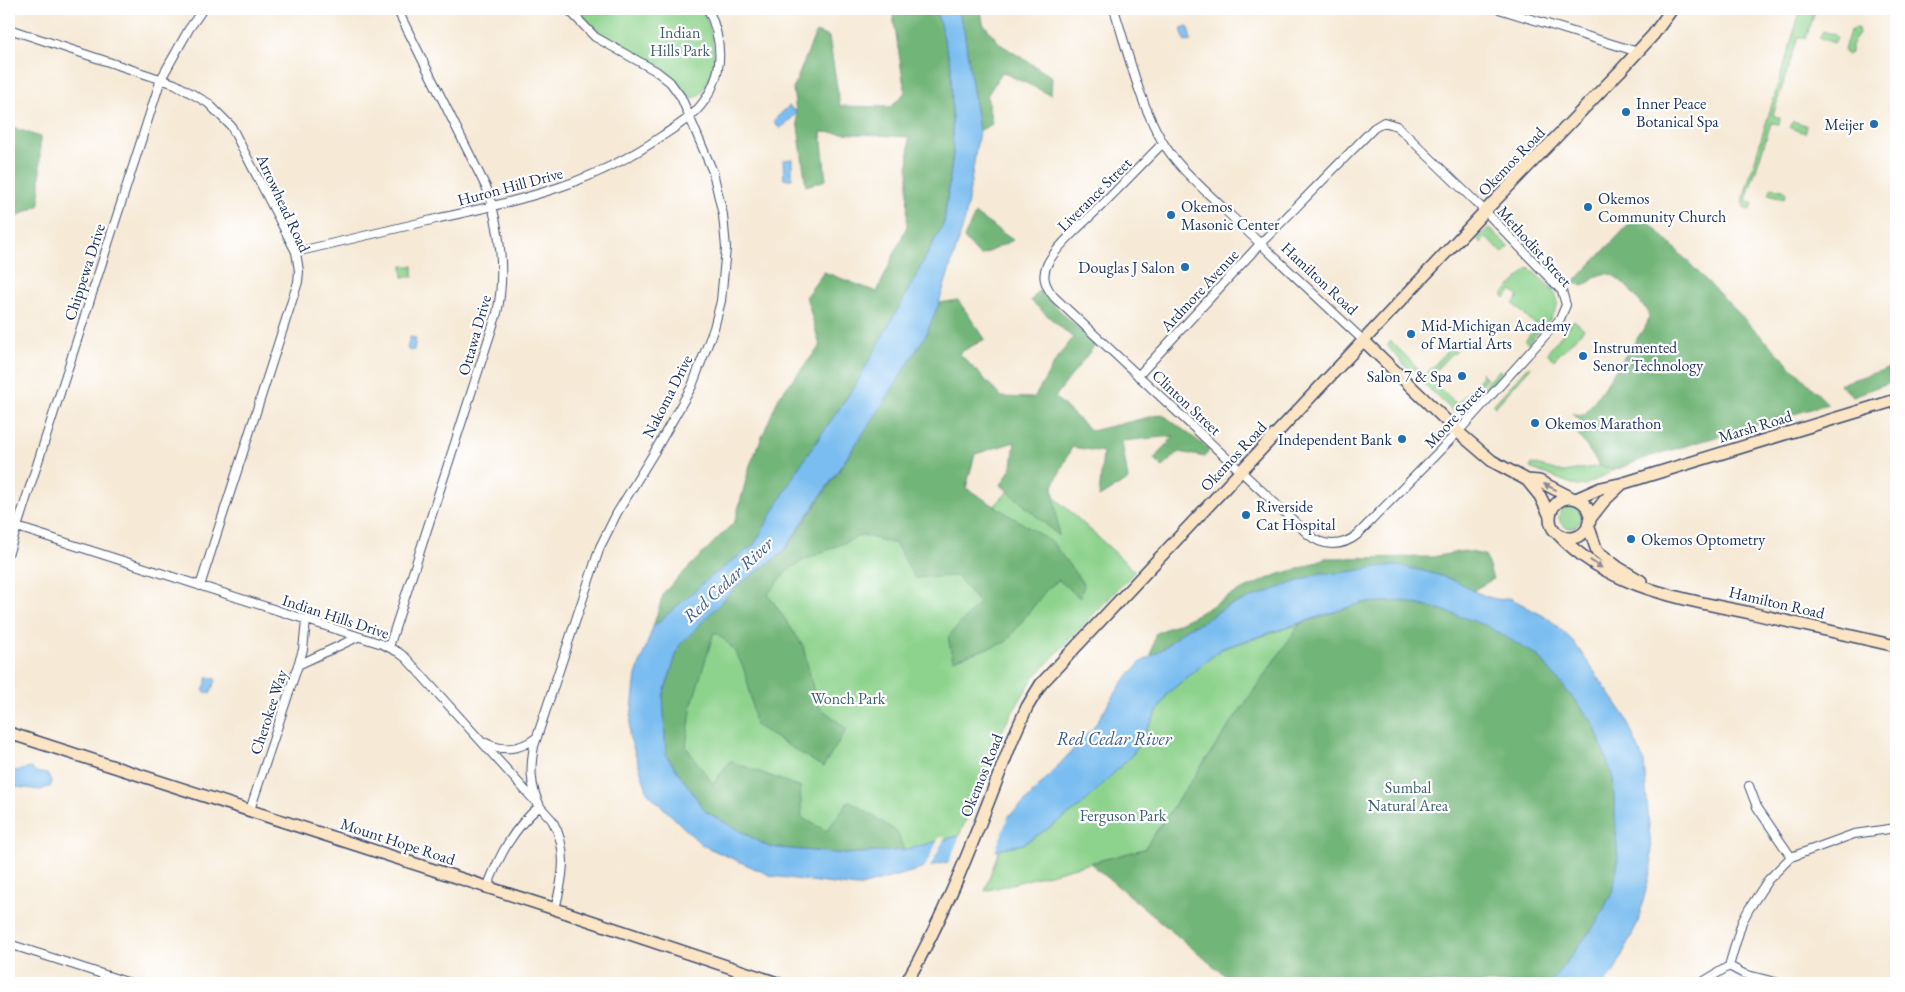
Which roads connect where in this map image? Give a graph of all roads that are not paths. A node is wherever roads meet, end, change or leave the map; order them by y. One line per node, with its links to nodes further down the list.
1 (203, 9): 10 (street, Chippewa Drive)
2 (397, 9): 14 (street, Ottawa Drive)
3 (568, 9): 11 (street, Nakoma Drive)
4 (708, 9): 11 (street, Huron Hill Drive)
5 (1114, 9): 13 (street, Hamilton Road)
6 (1498, 9): 9 (street)
7 (1672, 9): 9 (street, Okemos Road)
8 (9, 29): 10 (street, Arrowhead Road)
9 (1638, 52): 15 (street, Okemos Road)
10 (161, 79): 17 (street, Arrowhead Road); 30 (street, Chippewa Drive)
11 (690, 116): 14 (street, Huron Hill Drive); 42 (street, Nakoma Drive)
12 (1389, 122): 15 (street, Methodist Street); 16 (street, Ardmore Avenue)
13 (1163, 143): 16 (street, Hamilton Road); 18 (street, Liverance Street)
14 (492, 206): 17 (street, Huron Hill Drive); 39 (street, Ottawa Drive)
15 (1485, 211): 19 (street, Methodist Street); 20 (street, Okemos Road)
16 (1260, 244): 20 (street, Hamilton Road); 21 (street, Ardmore Avenue)
17 (296, 252): 34 (street, Arrowhead Road)
18 (1046, 266): 21 (street, Clinton Street)
19 (1565, 310): 23 (street, Moore Street)
20 (1364, 341): 23 (street, Hamilton Road); 24 (street, Okemos Road)
21 (1138, 376): 24 (street, Clinton Street)
22 (1896, 400): 26 (street, Marsh Road)
23 (1458, 432): 25 (street, Hamilton Road); 32 (street, Moore Street)
24 (1241, 471): 32 (street, Clinton Street); 55 (street, Okemos Road)
25 (1527, 480): 27 (street, Hamilton Road, one-way to 25); 28 (street, Hamilton Road)
26 (1624, 482): 27 (street, Marsh Road); 29 (street, Marsh Road)
27 (1574, 499): 28 (street); 29 (street)
28 (1550, 516): 31 (street)
29 (1588, 522): 31 (street); 35 (street, Hamilton Road)
30 (17, 527): 33 (street, Chippewa Drive); 34 (street, Indian Hills Drive)
31 (1558, 534): 35 (street, Hamilton Road, one-way to 35)
32 (1357, 535)
33 (9, 552)
34 (200, 586): 36 (street, Indian Hills Drive)
35 (1650, 588): 38 (street, Hamilton Road)
36 (306, 621): 37 (street, Indian Hills Drive); 40 (street, Cherokee Way)
37 (358, 637): 39 (street, Indian Hills Drive); 40 (street)
38 (1896, 646)
39 (389, 647): 43 (street, Indian Hills Drive)
40 (298, 665): 46 (street, Cherokee Way)
41 (9, 733): 46 (street, Mount Hope Road)
42 (536, 738): 43 (street); 45 (street, Nakoma Drive)
43 (483, 742): 45 (street, Indian Hills Drive)
44 (1749, 786): 48 (street)
45 (540, 806): 49 (street); 50 (street, Indian Hills Drive)
46 (250, 810): 49 (street, Mount Hope Road)
47 (1896, 828): 48 (street)
48 (1791, 857): 52 (street)
49 (487, 888): 50 (street, Mount Hope Road)
50 (555, 909): 54 (street, Mount Hope Road)
51 (9, 944): 53 (street)
52 (1729, 966): 56 (street); 57 (street)
53 (130, 983)
54 (776, 983)
55 (906, 983)
56 (1701, 983)
57 (1778, 983)

